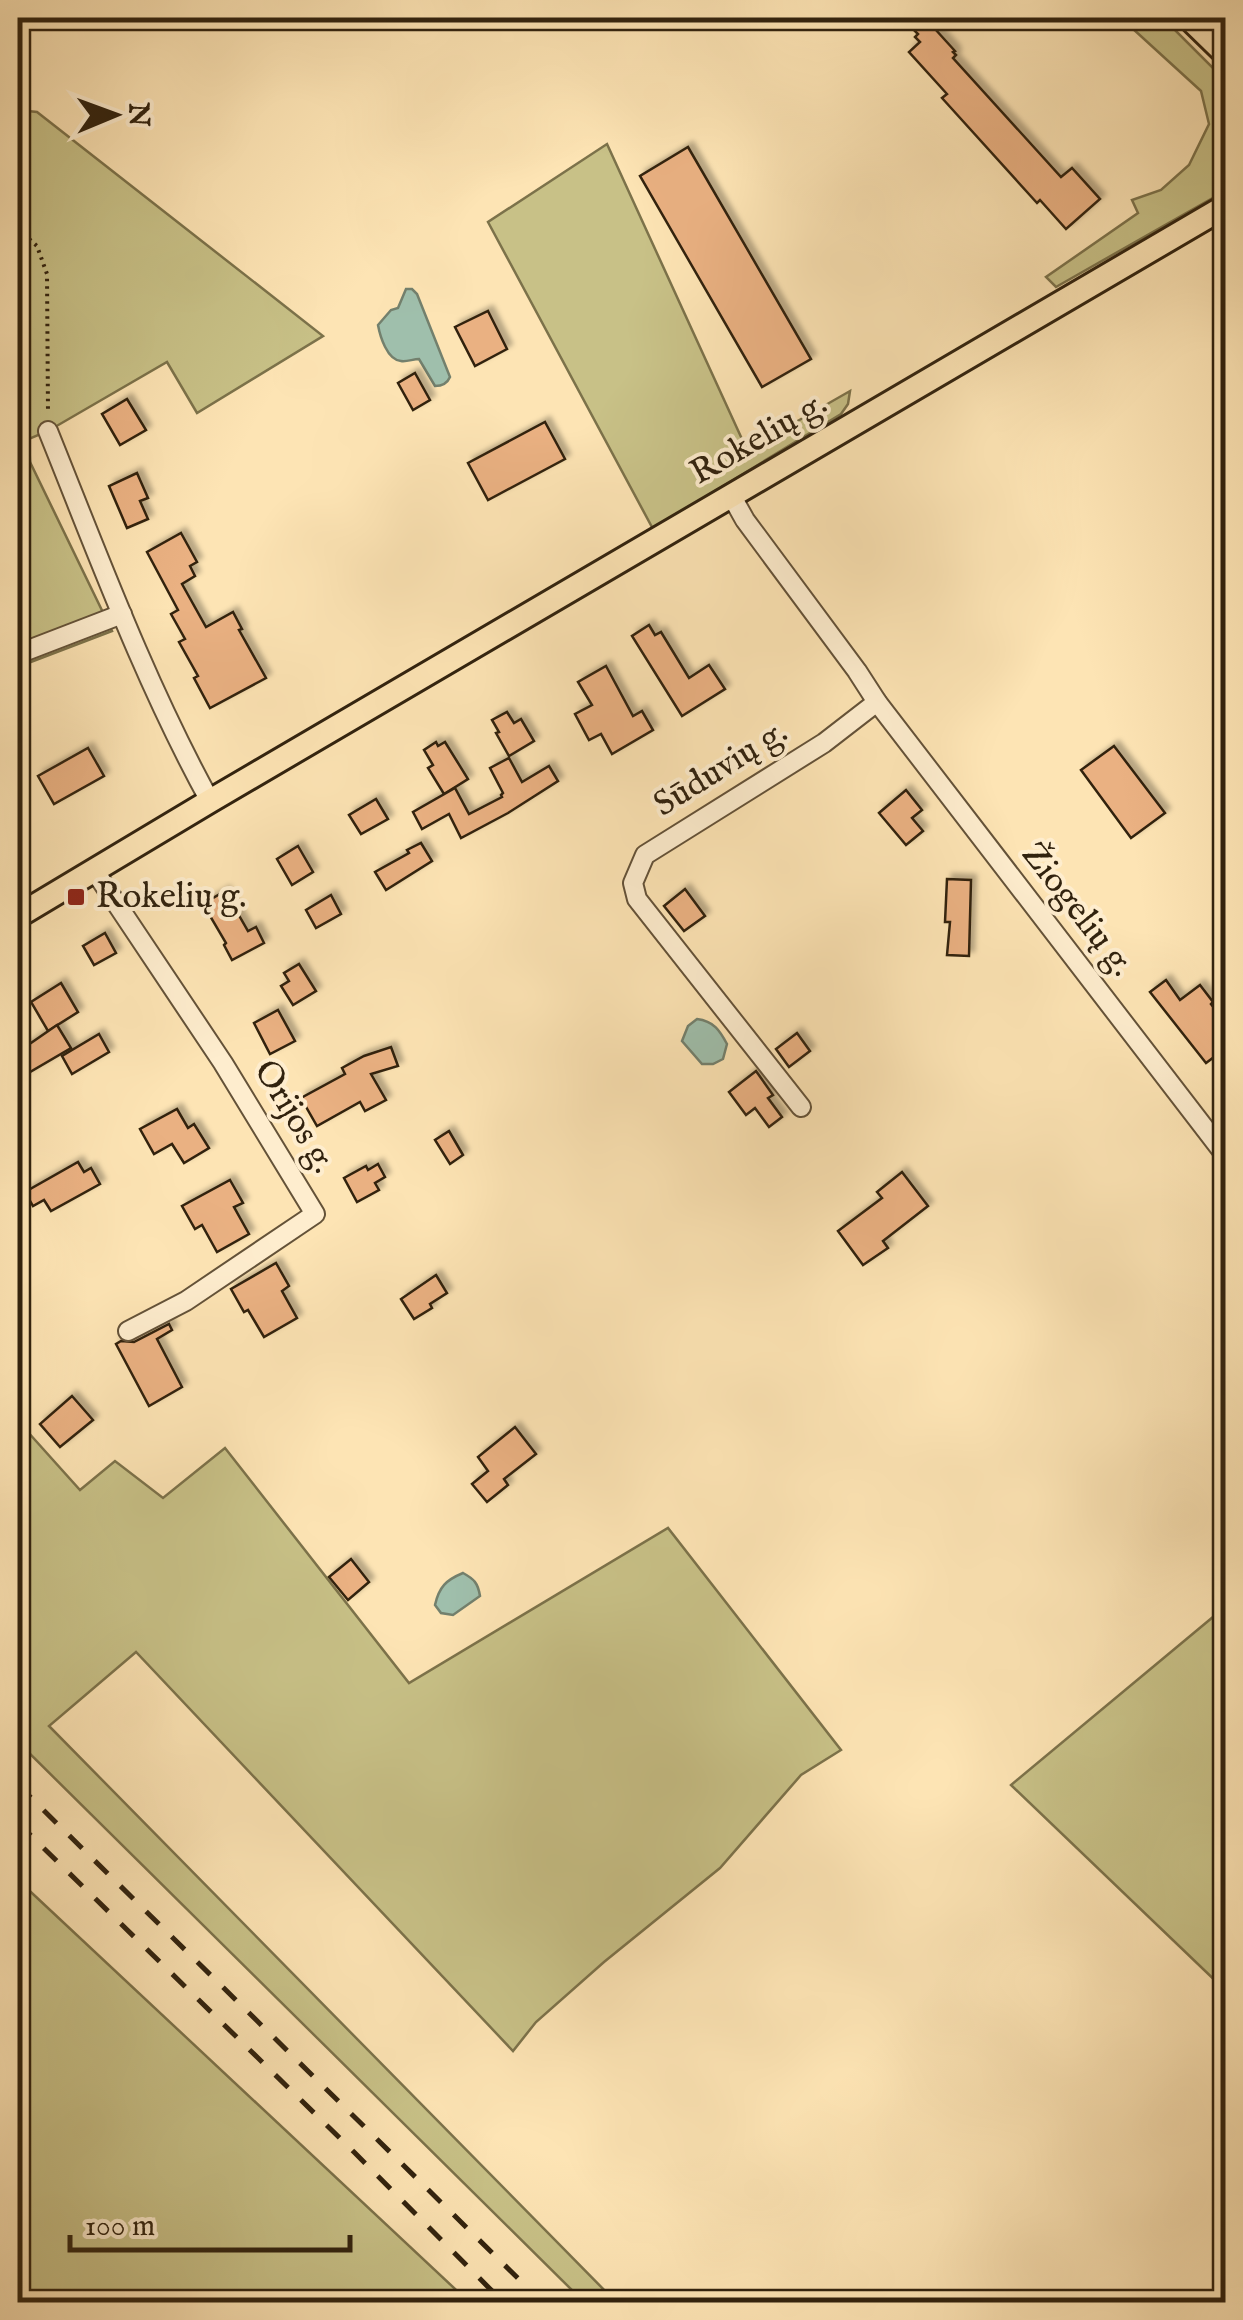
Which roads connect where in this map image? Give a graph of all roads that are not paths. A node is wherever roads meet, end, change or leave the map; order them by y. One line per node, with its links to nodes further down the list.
1 (1189, 18): 2 (main road)
2 (1226, 54)
3 (1226, 206): 5 (main road, Rokelių g.)
4 (48, 431): 6 (street)
5 (731, 495): 8 (street); 9 (main road, Rokelių g.)
6 (122, 614): 7 (street); 9 (street)
7 (18, 654)
8 (877, 702): 12 (street, Sūduvių g.); 13 (street, Žiogelių g.)
9 (210, 801): 10 (main road, Rokelių g.)
10 (94, 870): 11 (main road, Rokelių g.); 14 (street, Orijos g.)
11 (18, 916)
12 (801, 1107)
13 (1226, 1156)
14 (128, 1331)

